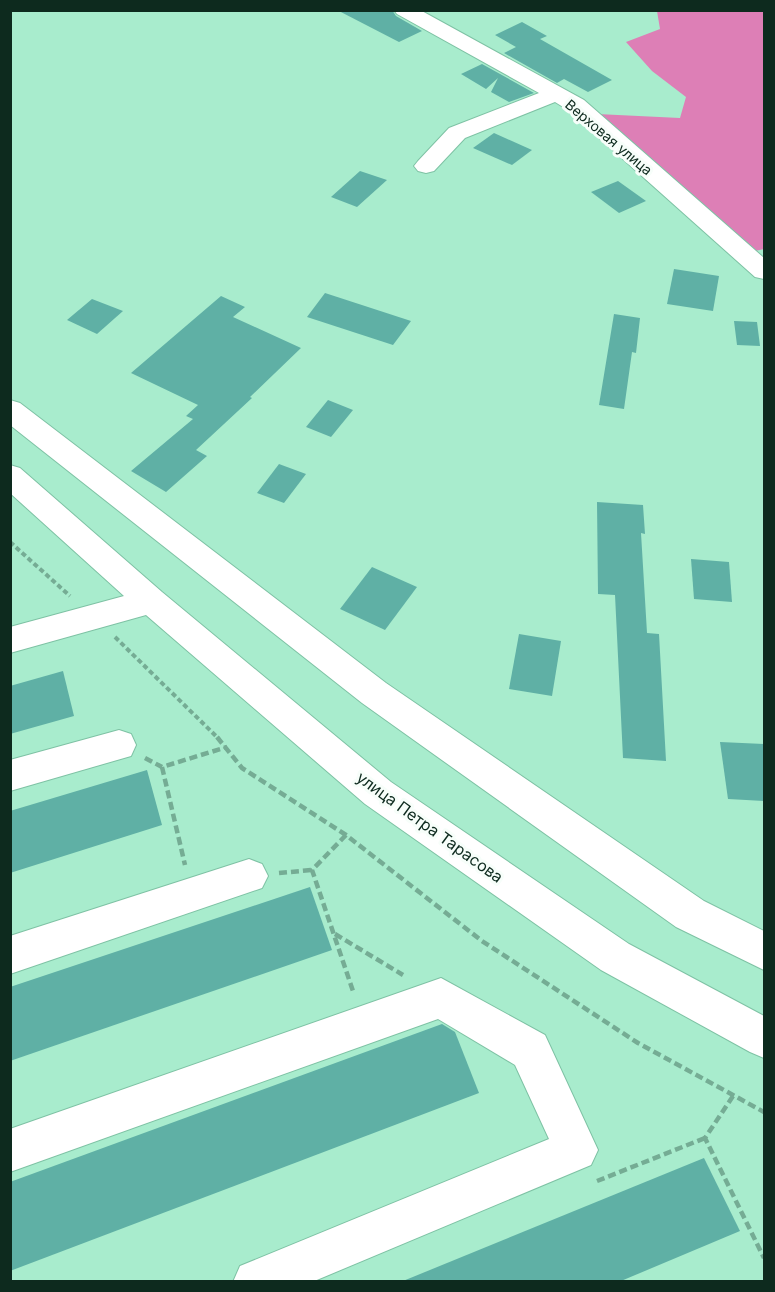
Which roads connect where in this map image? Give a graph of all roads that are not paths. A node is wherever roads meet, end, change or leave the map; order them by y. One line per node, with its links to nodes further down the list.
1 (404, 10): 2 (street, Верховая улица)
2 (556, 94): 3 (street); 4 (street, Верховая улица)
3 (426, 166)
4 (765, 271)
5 (10, 410): 12 (street)
6 (10, 476): 7 (street, улица Петра Тарасова)
7 (151, 601): 8 (street); 14 (street, улица Петра Тарасова)
8 (10, 640)
9 (119, 745): 10 (street)
10 (10, 776)
11 (249, 876): 13 (street)
12 (765, 951)
13 (10, 955)
14 (765, 1038)
15 (10, 1151): 16 (street)
16 (256, 1281)

